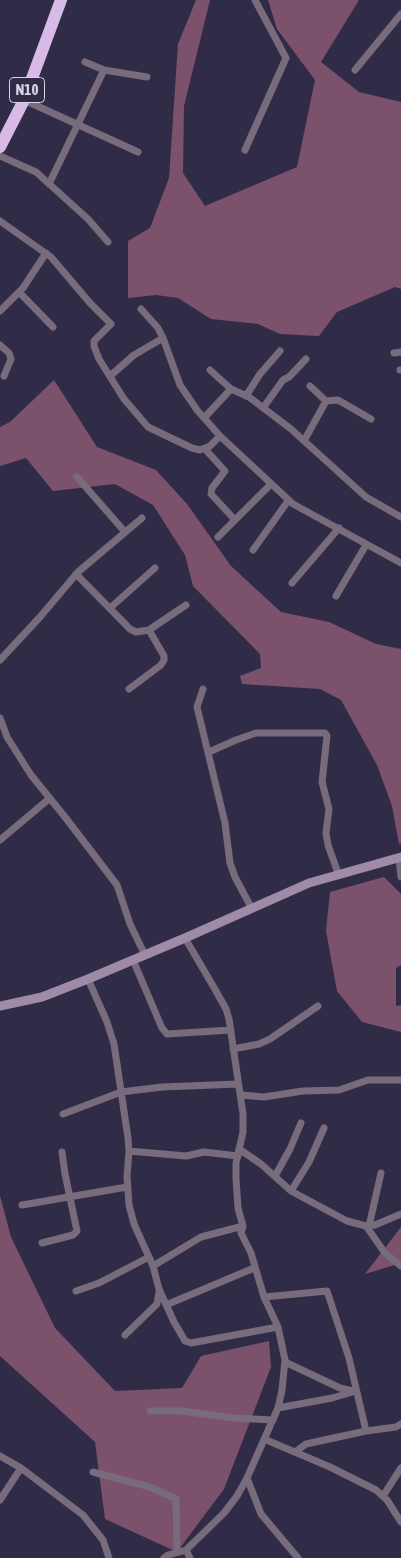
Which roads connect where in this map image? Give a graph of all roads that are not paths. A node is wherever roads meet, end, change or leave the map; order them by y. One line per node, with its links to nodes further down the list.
1 (61, 0): 8 (highway, N10)
2 (255, 0): 11 (street)
3 (401, 14): 6 (street)
4 (85, 62): 5 (street)
5 (104, 70): 7 (street); 9 (street)
6 (355, 70)
7 (147, 77)
8 (24, 100): 9 (street); 10 (highway, N10)
9 (77, 126): 12 (street); 14 (street)
10 (0, 147)
11 (245, 150)
12 (138, 152)
13 (0, 156): 14 (street)
14 (49, 184): 16 (street)
15 (0, 221): 17 (street)
16 (108, 242)
17 (46, 253): 18 (street); 28 (street)
18 (19, 292): 20 (street); 21 (street)
19 (141, 309): 22 (street)
20 (0, 311)
21 (53, 327)
22 (163, 338): 28 (street); 34 (street)
23 (0, 345): 27 (street)
24 (280, 351): 31 (street)
25 (306, 359): 33 (street)
26 (210, 370): 30 (street)
27 (4, 376)
28 (110, 376): 38 (street)
29 (310, 386): 32 (street)
30 (232, 389): 31 (street); 34 (street)
31 (246, 396): 33 (street)
32 (326, 402): 35 (street); 37 (street)
33 (263, 408): 37 (street)
34 (204, 418): 36 (street)
35 (371, 419)
36 (220, 436): 38 (street); 40 (street)
37 (304, 441): 42 (street)
38 (205, 449): 44 (street)
39 (77, 477): 46 (street)
40 (271, 484): 41 (street); 44 (street)
41 (288, 501): 45 (street); 49 (street)
42 (401, 517)
43 (142, 518): 46 (street)
44 (235, 520): 47 (street)
45 (339, 528): 48 (street); 53 (street)
46 (125, 532): 52 (street)
47 (218, 537)
48 (366, 545): 50 (street); 54 (street)
49 (253, 550)
50 (401, 563)
51 (155, 568): 56 (street)
52 (76, 574): 56 (street); 58 (street)
53 (292, 583)
54 (336, 596)
55 (186, 605): 57 (street)
56 (110, 608): 57 (street)
57 (149, 630): 59 (street)
58 (0, 660)
59 (129, 689)
60 (203, 689): 62 (street)
61 (0, 718): 63 (street)
62 (209, 752): 66 (street); 68 (street)
63 (50, 798): 64 (street); 70 (street)
64 (0, 840)
65 (400, 857): 66 (street); 67 (street)
66 (338, 873): 68 (street)
67 (401, 877)
68 (252, 907): 69 (street)
69 (184, 938): 70 (street); 75 (street)
70 (145, 955): 71 (street)
71 (133, 960): 72 (street); 75 (street)
72 (88, 979): 73 (street); 79 (street)
73 (0, 1006)
74 (318, 1006): 76 (street)
75 (231, 1030): 76 (street)
76 (233, 1049): 78 (street)
77 (401, 1080): 80 (street)
78 (238, 1084): 79 (street); 80 (street)
79 (121, 1092): 81 (street); 84 (street)
80 (241, 1095): 86 (street)
81 (64, 1114)
82 (301, 1123): 88 (street)
83 (324, 1128): 90 (street)
84 (129, 1151): 86 (street); 89 (street)
85 (62, 1152): 91 (street)
86 (239, 1153): 88 (street); 94 (street)
87 (381, 1173): 95 (street)
88 (275, 1176): 90 (street)
89 (127, 1187): 91 (street); 97 (street)
90 (291, 1192): 95 (street)
91 (70, 1198): 92 (street); 96 (street)
92 (22, 1205)
93 (401, 1214): 95 (street)
94 (243, 1226): 98 (street); 100 (street)
95 (368, 1226): 99 (street)
96 (42, 1243)
97 (149, 1257): 98 (street); 102 (street)
98 (153, 1266): 101 (street)
99 (401, 1266)
100 (254, 1268): 103 (street); 104 (street)
101 (159, 1289): 104 (street); 106 (street)
102 (76, 1291)
103 (264, 1296): 105 (street); 108 (street)
104 (166, 1305): 105 (street)
105 (278, 1327): 107 (street)
106 (125, 1335)
107 (285, 1362): 108 (street); 109 (street)
108 (356, 1391): 109 (street); 113 (street)
109 (278, 1408): 111 (street)
110 (150, 1412): 111 (street)
111 (272, 1420): 114 (street)
112 (401, 1424): 113 (street)
113 (366, 1431): 115 (street)
114 (264, 1439): 115 (street); 120 (street)
115 (295, 1452): 121 (street)
116 (0, 1456): 117 (street)
117 (21, 1468): 122 (street); 126 (street)
118 (401, 1468): 121 (street)
119 (93, 1472): 125 (street)
120 (247, 1478): 124 (street); 129 (street)
121 (383, 1496): 123 (street)
122 (0, 1500)
123 (401, 1522)
124 (186, 1550): 125 (street); 128 (street)
125 (176, 1552): 127 (street)
126 (109, 1558)
127 (164, 1558)
128 (190, 1558)
129 (298, 1558)

